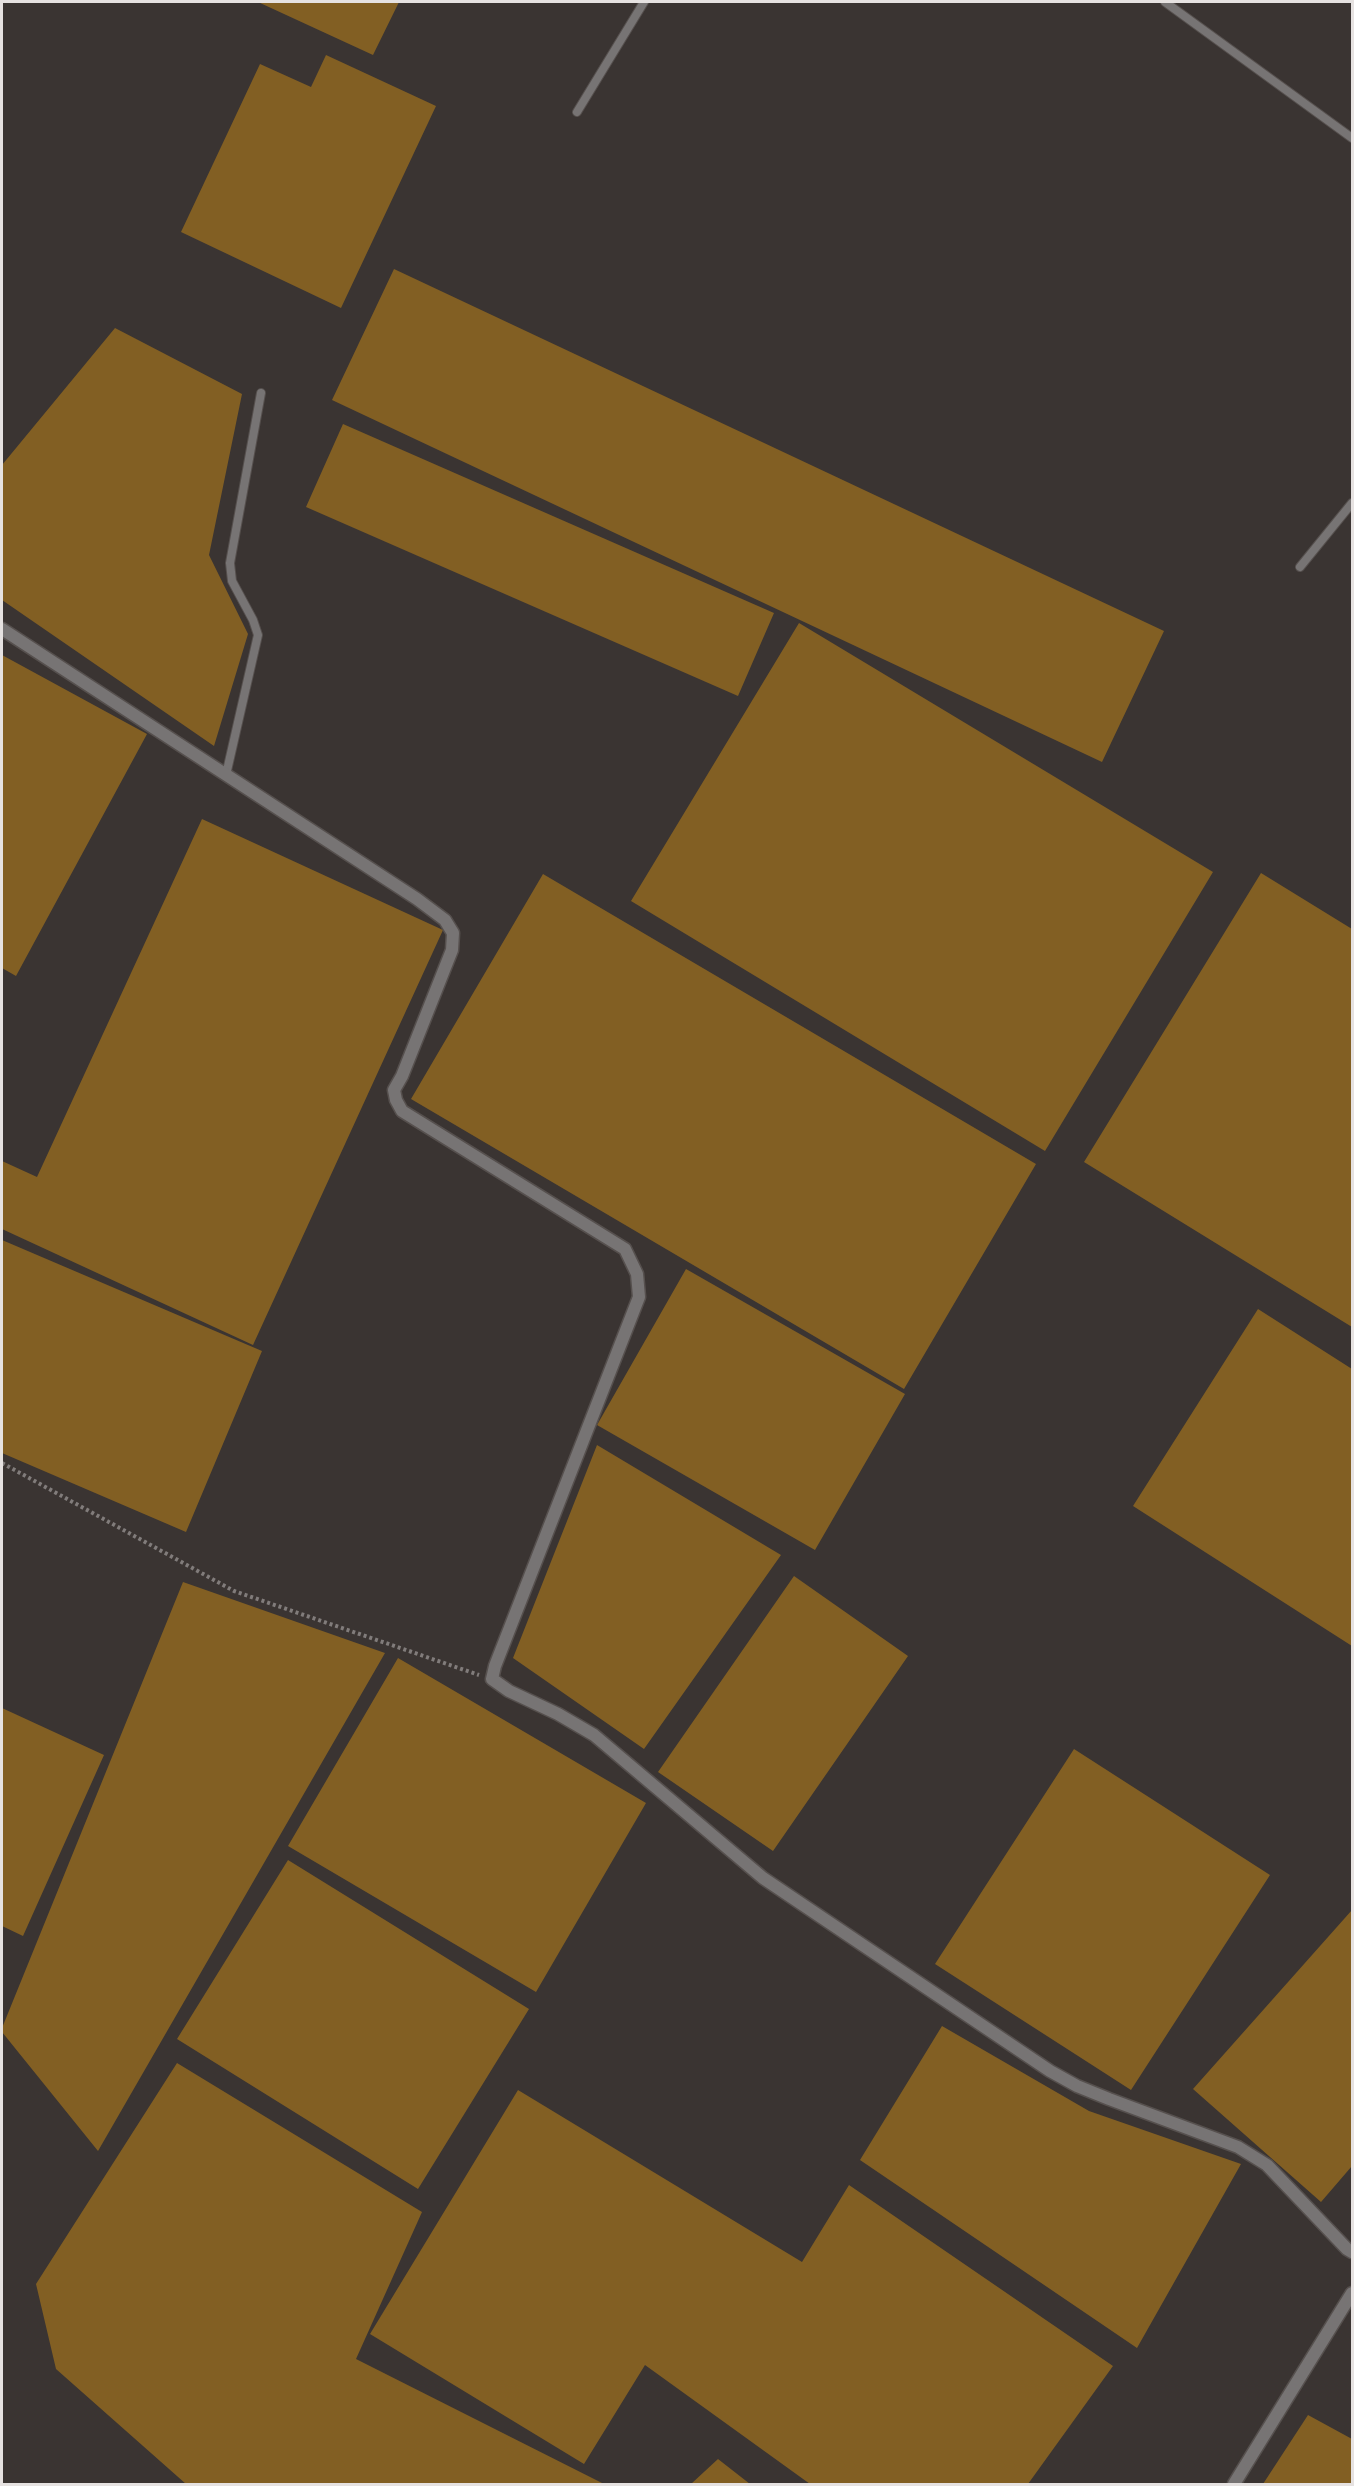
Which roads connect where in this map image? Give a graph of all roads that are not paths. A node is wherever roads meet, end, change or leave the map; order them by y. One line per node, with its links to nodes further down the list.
1 (644, 2): 3 (lane)
2 (1165, 2): 4 (lane)
3 (577, 112)
4 (1353, 138)
5 (261, 393): 9 (lane)
6 (1353, 503): 7 (lane)
7 (1300, 567)
8 (2, 629): 9 (street)
9 (226, 775): 10 (street)
10 (1353, 2252)
11 (1353, 2293): 12 (street)
12 (1234, 2484)

